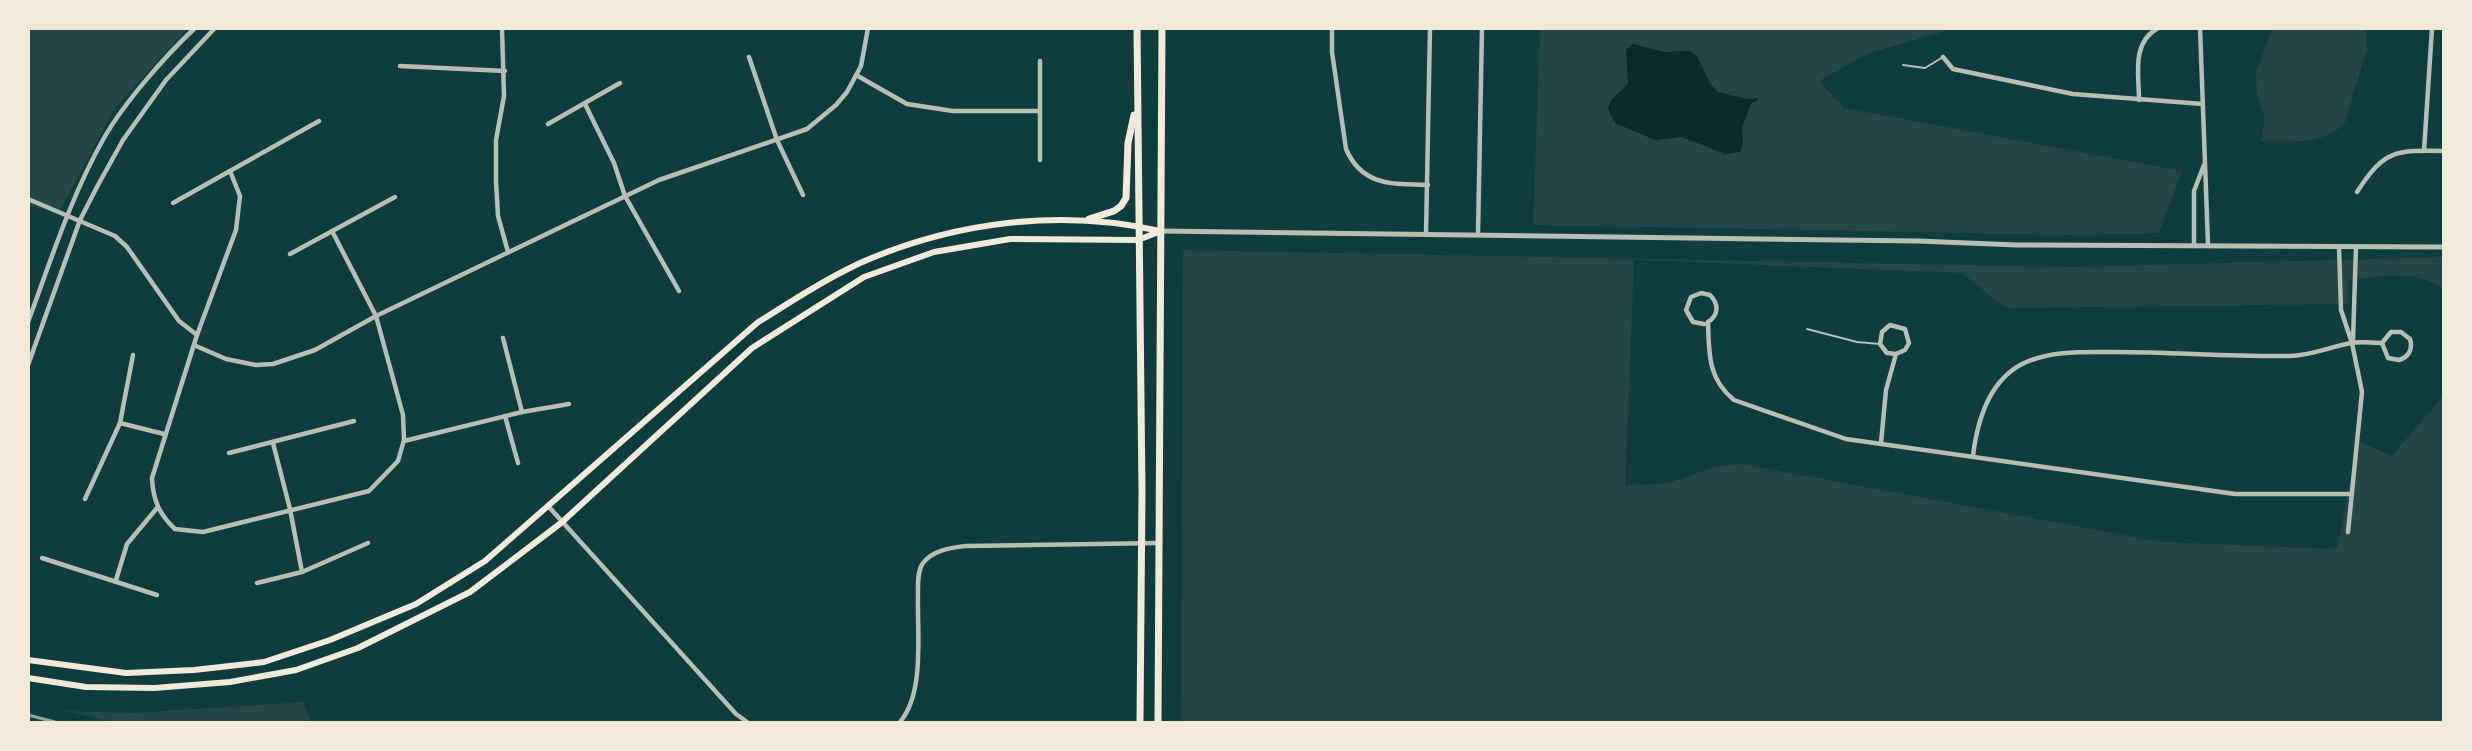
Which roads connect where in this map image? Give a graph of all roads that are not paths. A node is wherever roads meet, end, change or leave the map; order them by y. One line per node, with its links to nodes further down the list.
1 (195, 28): 41 (street)
2 (215, 28): 43 (street)
3 (502, 28): 18 (street)
4 (867, 28): 19 (street)
5 (1137, 28): 23 (main road)
6 (1162, 28): 46 (main road)
7 (1332, 28): 34 (street)
8 (1430, 28): 34 (street)
9 (1482, 28): 48 (street)
10 (2158, 28): 21 (street)
11 (2200, 28): 24 (street)
12 (2432, 28): 29 (street)
13 (749, 57): 28 (street)
14 (1943, 57): 16 (lane); 21 (street)
15 (1040, 61): 25 (street)
16 (1903, 65)
17 (400, 66): 18 (street)
18 (505, 71): 55 (street)
19 (856, 75): 25 (street); 28 (street)
20 (620, 83): 22 (street)
21 (2139, 100): 24 (street)
22 (585, 104): 27 (street); 37 (street)
23 (1136, 104): 42 (main road); 44 (main road)
24 (2203, 104): 32 (street)
25 (1039, 111): 31 (street)
26 (319, 121): 33 (street)
27 (548, 124)
28 (777, 140): 36 (street); 37 (street)
29 (2424, 151): 30 (street); 35 (street)
30 (2444, 151)
31 (1040, 160)
32 (2205, 162): 50 (street); 51 (street)
33 (230, 171): 40 (street); 62 (street)
34 (1428, 185): 47 (street)
35 (2356, 192)
36 (803, 195)
37 (625, 196): 55 (street); 57 (street)
38 (395, 197): 45 (street)
39 (28, 200): 41 (street)
40 (173, 203)
41 (68, 215): 43 (street); 59 (street)
42 (1089, 219): 44 (main road); 85 (main road)
43 (80, 220): 62 (street); 70 (street)
44 (1138, 226): 46 (main road); 49 (main road)
45 (332, 231): 56 (street); 58 (street)
46 (1161, 231): 47 (street); 49 (main road); 91 (main road)
47 (1426, 234): 48 (street)
48 (1478, 234): 50 (street)
49 (1138, 240): 88 (main road); 92 (main road)
50 (2194, 244): 51 (street)
51 (2208, 244): 52 (street)
52 (2339, 247): 53 (street); 64 (street)
53 (2356, 247): 54 (street); 64 (street)
54 (2444, 247)
55 (508, 252): 58 (street)
56 (290, 254)
57 (679, 291)
58 (376, 316): 67 (street); 77 (street)
59 (28, 322)
60 (1704, 324): 79 (street)
61 (1807, 329): 66 (lane)
62 (197, 335): 67 (street)
63 (503, 338): 72 (street)
64 (2352, 343): 65 (street); 81 (street); 83 (street)
65 (2382, 343): 65 (street)
66 (1880, 344): 68 (street); 68 (street)
67 (196, 346): 76 (street)
68 (1896, 354): 79 (street)
69 (133, 355): 75 (street)
70 (28, 365)
71 (569, 404): 72 (street)
72 (522, 412): 73 (street)
73 (505, 416): 77 (street); 82 (street)
74 (354, 421): 78 (street)
75 (120, 423): 76 (street); 84 (street)
76 (164, 434): 86 (street)
77 (404, 441): 87 (street)
78 (273, 443): 80 (street); 87 (street)
79 (1881, 443): 81 (street)
80 (229, 453)
81 (1973, 456): 83 (street)
82 (518, 463)
83 (2352, 494): 89 (street)
84 (85, 499)
85 (549, 507): 88 (street); 98 (main road)
86 (157, 508): 87 (street); 95 (street)
87 (290, 509): 94 (street)
88 (561, 523): 99 (main road); 100 (street)
89 (2348, 532)
90 (368, 543): 94 (street)
91 (1158, 543): 92 (street); 103 (main road)
92 (1141, 544): 101 (street); 102 (main road)
93 (42, 558): 95 (street)
94 (302, 572): 96 (street)
95 (116, 580): 97 (street)
96 (257, 583)
97 (157, 595)
98 (28, 660)
99 (28, 678)
100 (747, 723)
101 (900, 723)
102 (1140, 723)
103 (1158, 723)

